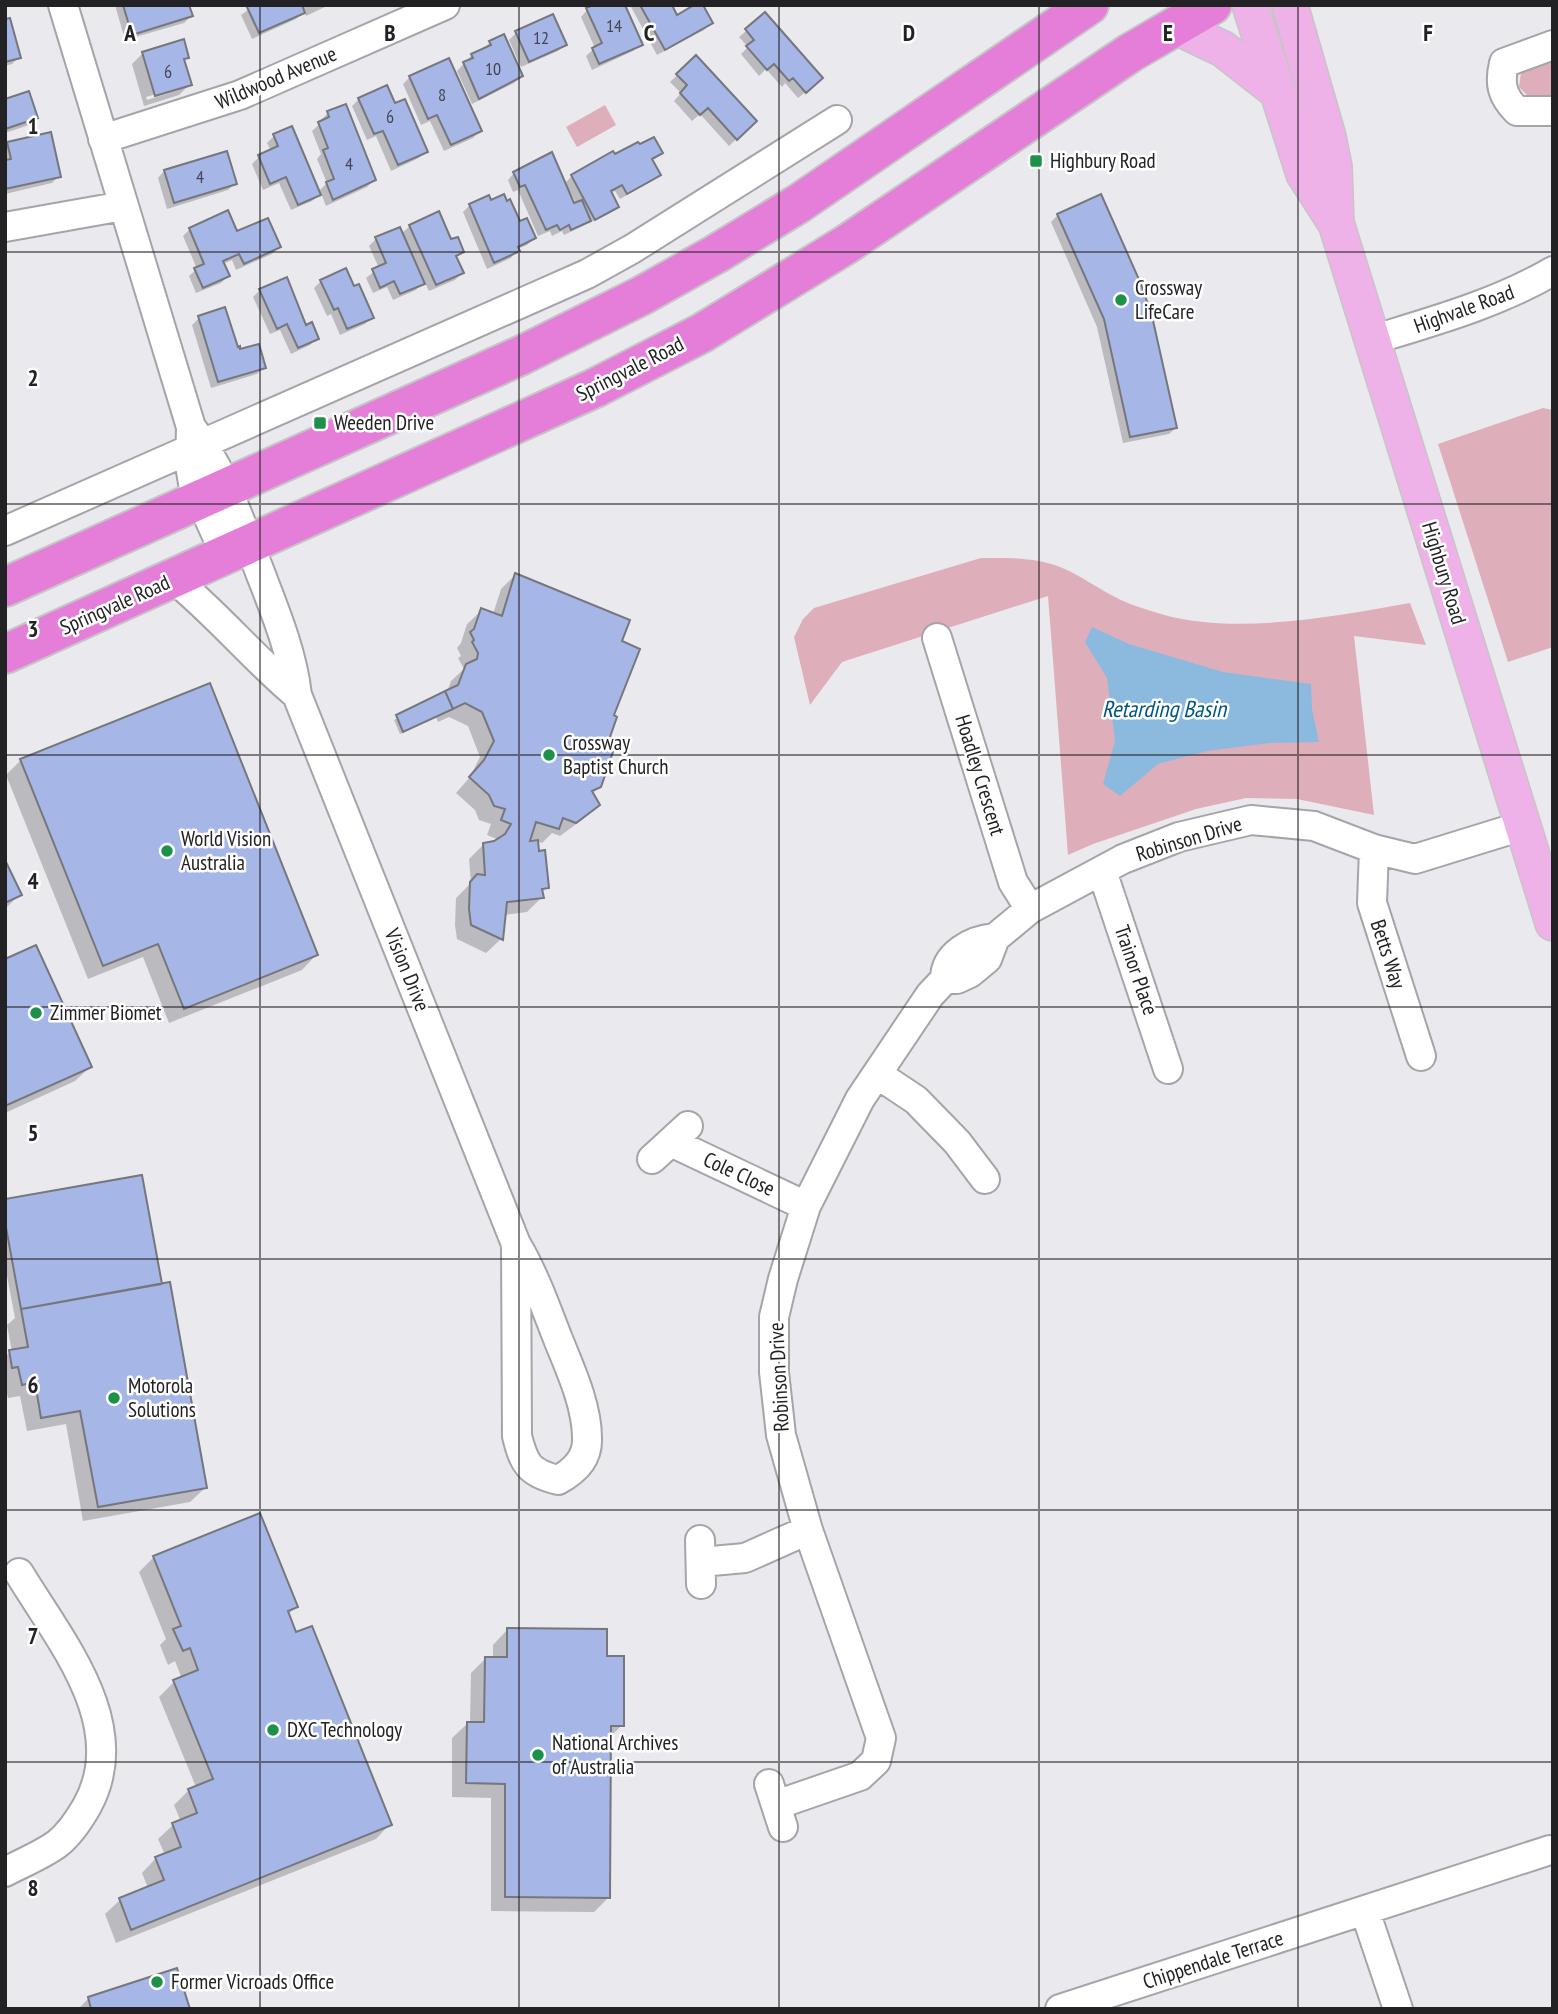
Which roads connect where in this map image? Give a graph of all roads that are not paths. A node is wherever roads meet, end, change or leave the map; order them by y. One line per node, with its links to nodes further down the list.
1 (63, 5): 14 (street)
2 (445, 5): 14 (street, Wildwood Avenue)
3 (1089, 5): 21 (highway)
4 (1212, 5): 8 (highway, Springvale Road)
5 (1250, 5): 11 (main road, Highbury Road)
6 (1290, 5): 10 (main road, Highbury Road)
7 (1318, 5): 10 (main road)
8 (1175, 26): 11 (main road); 23 (highway, Springvale Road)
9 (1553, 45): 12 (street)
10 (1305, 52): 16 (main road, Highbury Road)
11 (1278, 92): 16 (main road, Highbury Road)
12 (1553, 111)
13 (837, 120): 20 (street)
14 (103, 139): 15 (street)
15 (123, 206): 17 (street); 20 (street)
16 (1336, 223): 19 (main road, Highbury Road)
17 (5, 227)
18 (1553, 271): 19 (street, Highvale Road)
19 (1372, 340): 29 (main road, Highbury Road)
20 (195, 440): 21 (street); 22 (street)
21 (213, 494): 23 (street); 25 (highway)
22 (5, 531)
23 (237, 551): 24 (highway, Springvale Road); 28 (street, Vision Drive)
24 (174, 579): 27 (highway, Springvale Road); 28 (street, Vision Drive)
25 (5, 587)
26 (937, 638): 32 (street, Hoadley Crescent)
27 (5, 654)
28 (297, 695): 40 (street, Vision Drive)
29 (1522, 826): 30 (street, Robinson Drive); 33 (main road, Highbury Road)
30 (1374, 849): 31 (street, Robinson Drive); 34 (street, Betts Way)
31 (1102, 871): 32 (street, Robinson Drive); 35 (street, Trainor Place)
32 (1030, 909): 36 (street, Robinson Drive)
33 (1553, 923)
34 (1421, 1056)
35 (1169, 1069)
36 (877, 1074): 38 (street); 39 (street, Robinson Drive)
37 (670, 1142): 39 (street, Cole Close)
38 (985, 1179)
39 (806, 1206): 41 (street, Robinson Drive)
40 (516, 1244): 40 (street, Vision Drive)
41 (808, 1530): 42 (street); 44 (street, Robinson Drive)
42 (701, 1562)
43 (19, 1573): 46 (street)
44 (776, 1805)
45 (1550, 1850): 47 (street, Chippendale Terrace)
46 (5, 1872)
47 (1365, 1911): 48 (street, Chippendale Terrace); 49 (street)
48 (1060, 2009)
49 (1398, 2009)

